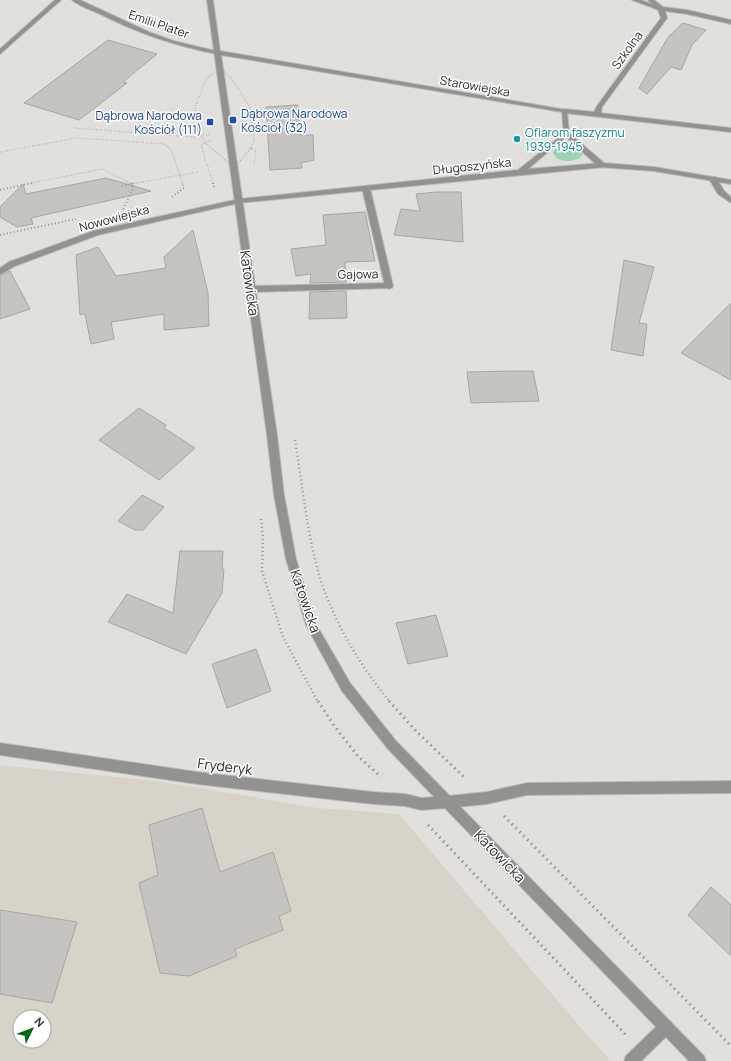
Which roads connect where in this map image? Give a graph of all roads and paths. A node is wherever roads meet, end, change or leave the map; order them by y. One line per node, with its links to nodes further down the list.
1 (58, 0): 8 (street)
2 (75, 0): 9 (street, Emilii Plater)
3 (210, 0): 9 (street, Katowicka)
4 (635, 0): 6 (street)
5 (651, 0): 6 (street)
6 (661, 9): 7 (street); 11 (street, Szkolna)
7 (731, 22)
8 (0, 52)
9 (217, 52): 10 (street, Starowiejska); 31 (street, Katowicka)
10 (565, 111): 11 (street, Starowiejska); 15 (street)
11 (597, 115): 13 (street, Starowiejska)
12 (74, 128): 14 (path)
13 (731, 130)
14 (216, 133)
15 (566, 134): 19 (street); 22 (street)
16 (216, 138): 33 (path)
17 (244, 146): 20 (path)
18 (0, 152): 23 (path)
19 (602, 166): 22 (street, Długoszyńska); 24 (street, Długoszyńska)
20 (255, 171)
21 (198, 172): 23 (path)
22 (519, 173): 28 (street, Długoszyńska)
23 (179, 175): 26 (path); 30 (path)
24 (713, 179): 25 (street, Długoszyńska); 32 (street)
25 (731, 182)
26 (132, 184): 27 (path); 29 (path); 34 (path)
27 (122, 186)
28 (366, 188): 31 (street, Długoszyńska); 40 (street, Gajowa)
29 (0, 190)
30 (168, 200)
31 (239, 201): 33 (street, Nowowiejska); 40 (street, Katowicka)
32 (731, 201)
33 (219, 206): 38 (street, Nowowiejska)
34 (128, 208)
35 (81, 218): 36 (path)
36 (0, 235)
37 (0, 261): 38 (street)
38 (12, 264): 39 (street, Nowowiejska)
39 (0, 272)
40 (251, 289): 46 (street, Katowicka)
41 (295, 439): 44 (path)
42 (0, 749): 45 (street, Fryderyk)
43 (731, 787): 44 (street, Fryderyk)
44 (486, 798): 46 (street, Fryderyk); 48 (path)
45 (405, 800): 46 (street, Fryderyk); 49 (path)
46 (447, 802): 47 (street, Katowicka)
47 (666, 1027): 49 (street); 50 (street, Katowicka)
48 (731, 1046)
49 (636, 1056)
50 (699, 1061)

